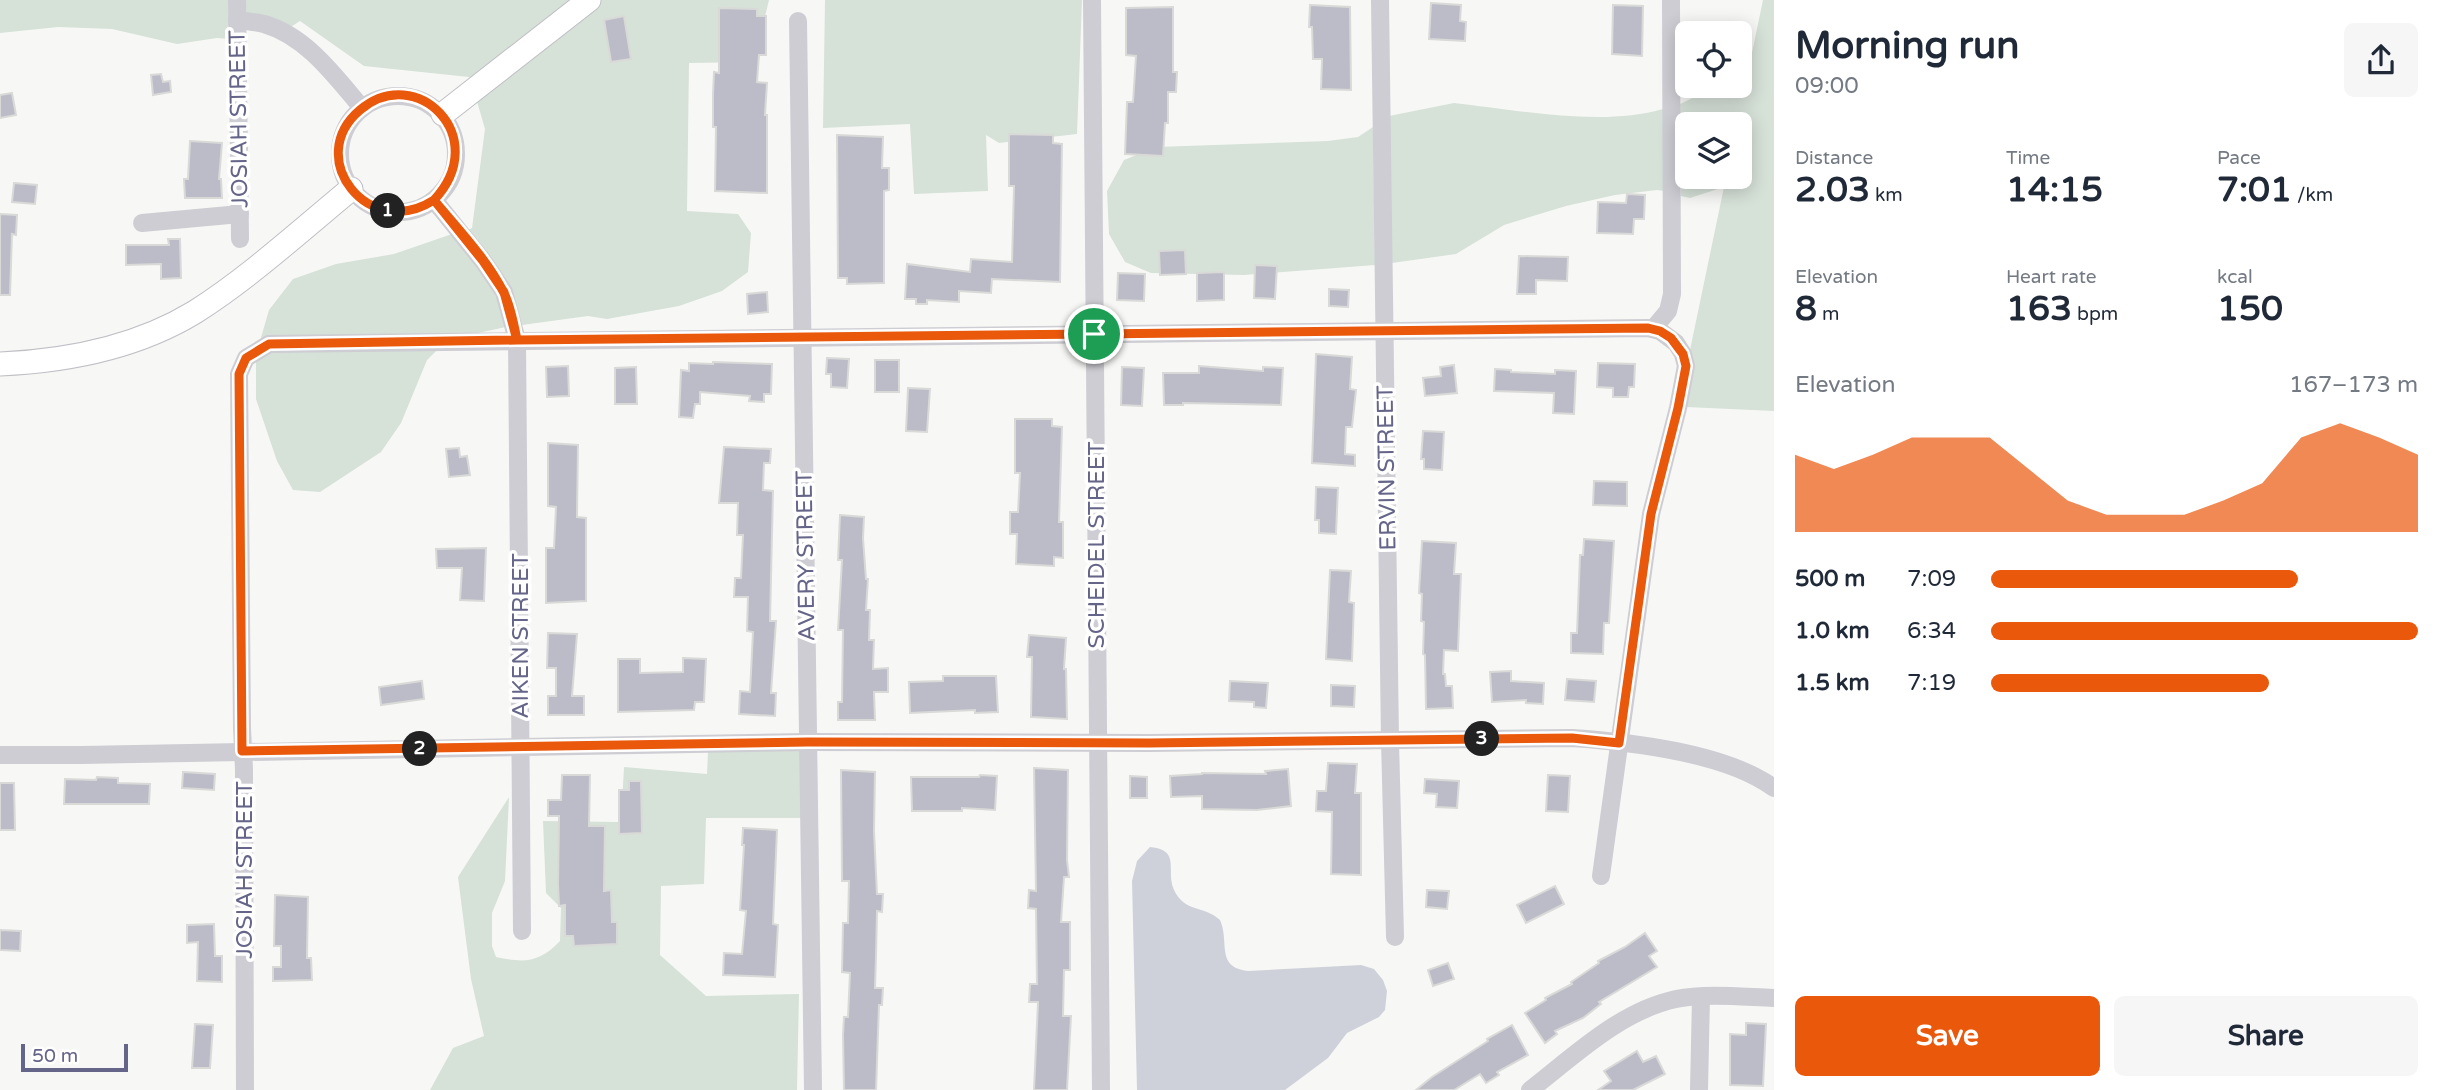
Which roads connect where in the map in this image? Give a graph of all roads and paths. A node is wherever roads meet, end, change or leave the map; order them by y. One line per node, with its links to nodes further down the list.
1 (237, 0): 6 (street, JOSIAH STREET)
2 (589, 0): 9 (main road)
3 (1092, 0): 17 (street, SCHEIDEL STREET)
4 (1380, 0): 16 (street, ERVIN STREET)
5 (1671, 0): 15 (street)
6 (237, 20): 8 (street); 12 (street, JOSIAH STREET)
7 (798, 21): 18 (street, AVERY STREET)
8 (362, 108): 9 (street); 10 (street)
9 (443, 114): 11 (street)
10 (351, 189): 11 (street); 20 (main road)
11 (434, 200): 19 (street, AIKEN STREET)
12 (240, 214): 13 (street); 14 (street, JOSIAH STREET)
13 (142, 223)
14 (240, 239)
15 (1653, 329): 16 (street); 24 (street)
16 (1384, 331): 17 (street); 21 (street, ERVIN STREET)
17 (1094, 334): 18 (street); 23 (street, SCHEIDEL STREET)
18 (802, 338): 19 (street); 22 (street, AVERY STREET)
19 (517, 340): 25 (street, AIKEN STREET); 26 (street, JOSIAH STREET)
20 (0, 364)
21 (1390, 741): 23 (street); 24 (street); 31 (street, ERVIN STREET)
22 (808, 742): 23 (street); 25 (street); 35 (street, AVERY STREET)
23 (1098, 743): 36 (street, SCHEIDEL STREET)
24 (1619, 743): 28 (street); 29 (street)
25 (521, 748): 26 (street); 30 (street, AIKEN STREET)
26 (242, 751): 27 (street); 34 (street, JOSIAH STREET)
27 (0, 755)
28 (1774, 788)
29 (1601, 876)
30 (522, 931)
31 (1395, 937)
32 (1700, 997): 33 (street); 37 (street); 38 (street)
33 (1774, 998)
34 (245, 1090)
35 (813, 1090)
36 (1101, 1090)
37 (1530, 1090)
38 (1699, 1090)

